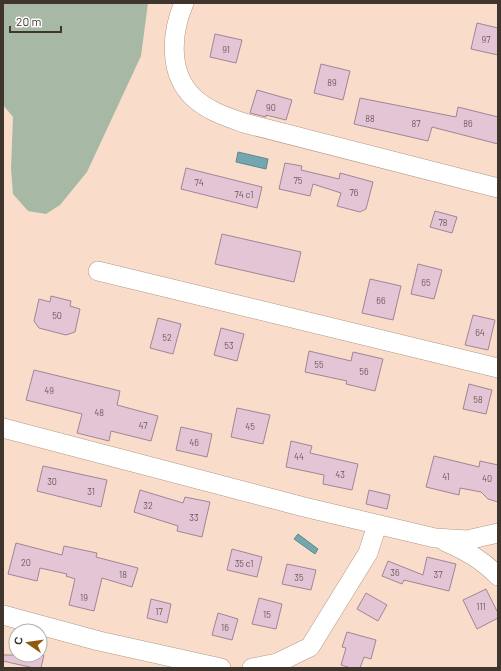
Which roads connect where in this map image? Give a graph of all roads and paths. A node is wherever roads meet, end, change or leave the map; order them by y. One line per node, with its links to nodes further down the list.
1 (184, 3): 2 (street)
2 (498, 188)
3 (98, 271): 4 (street)
4 (498, 368)
5 (3, 428): 6 (street)
6 (377, 525): 8 (street); 12 (street)
7 (498, 533): 8 (street)
8 (435, 538): 9 (street)
9 (498, 576)
10 (3, 615): 11 (street)
11 (221, 668)
12 (252, 668)

